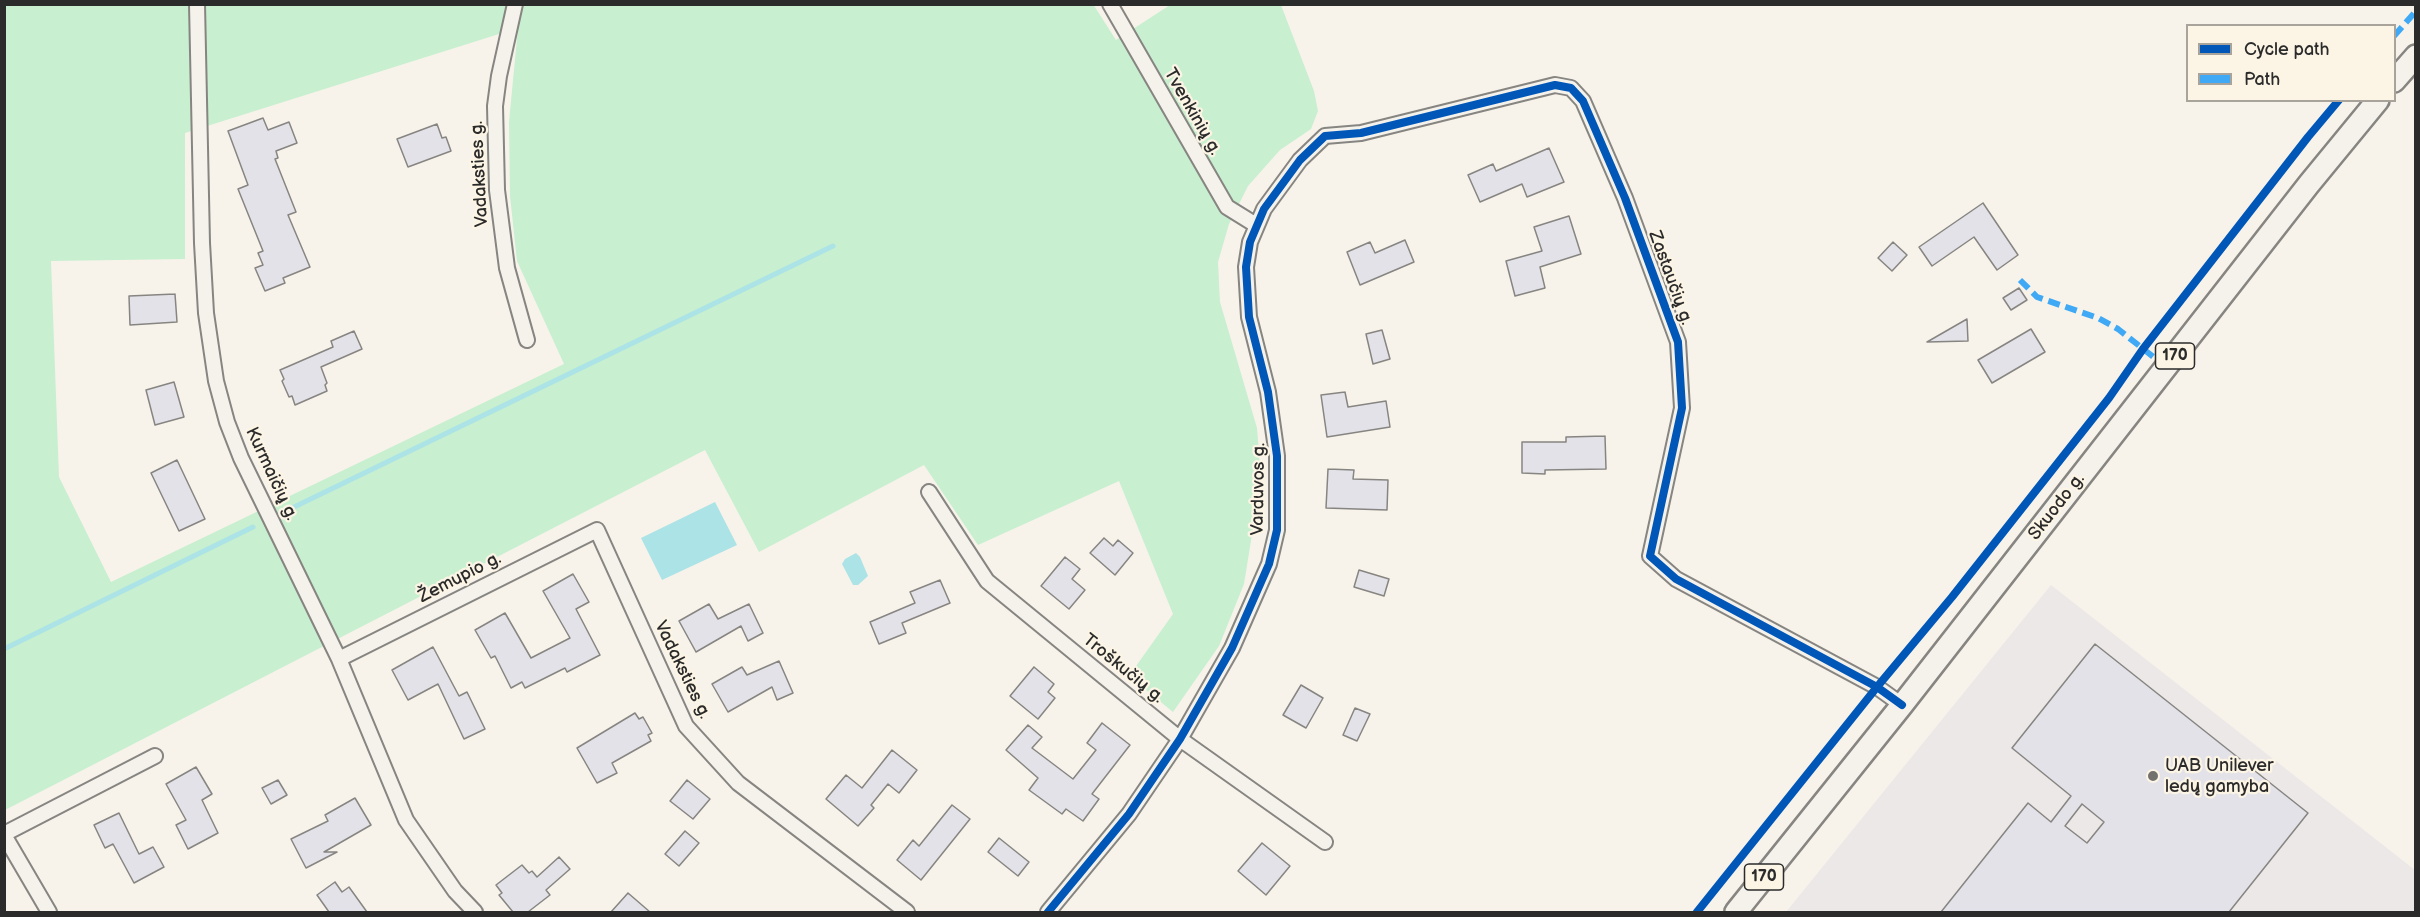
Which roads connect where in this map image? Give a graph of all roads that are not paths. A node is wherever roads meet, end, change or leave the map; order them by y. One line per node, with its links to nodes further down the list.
1 (197, 4): 12 (street, Kurmaičių g.)
2 (515, 4): 9 (street, Vadaksties g.)
3 (1110, 4): 8 (street, Tvenkinių g.)
4 (2415, 56): 5 (main road)
5 (2396, 79)
6 (2376, 102): 13 (main road, Skuodo g. / 170)
7 (1325, 135): 8 (street, Varduvos g.); 13 (street, Zastaučių g.)
8 (1256, 225): 14 (street, Varduvos g.)
9 (527, 340)
10 (929, 492): 14 (street, Troškučių g.)
11 (597, 530): 12 (street, Žemupio g.); 20 (street, Vadaksties g.)
12 (339, 659): 19 (street, Kurmaičių g.)
13 (1902, 705): 22 (main road, Skuodo g. / 170)
14 (1180, 739): 17 (street, Troškučių g.); 21 (street, Varduvos g.)
15 (155, 756): 16 (street)
16 (4, 834): 18 (street)
17 (1325, 842)
18 (49, 912)
19 (476, 912)
20 (907, 912)
21 (1048, 912)
22 (1736, 912)

